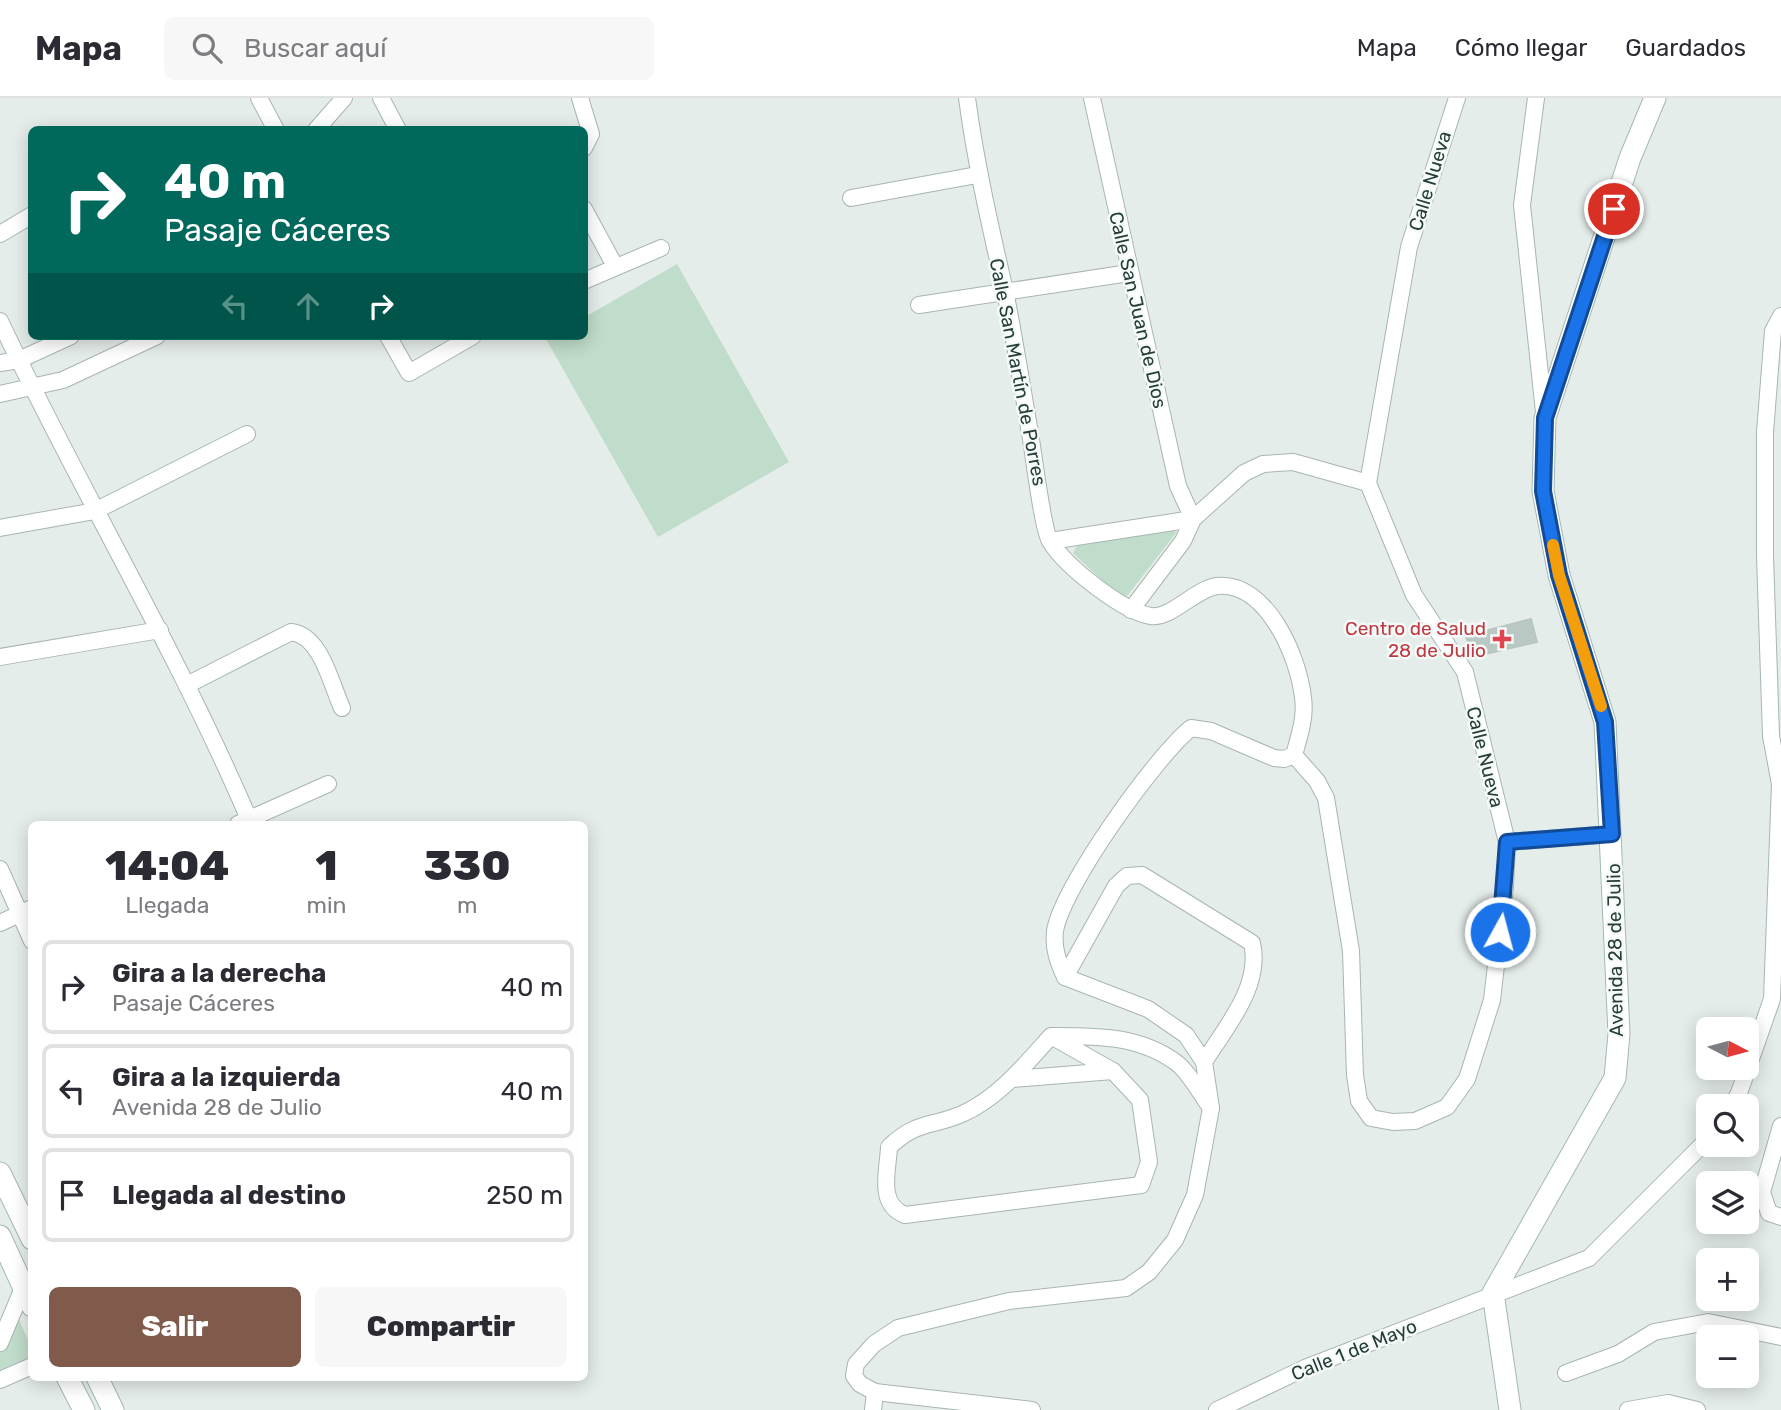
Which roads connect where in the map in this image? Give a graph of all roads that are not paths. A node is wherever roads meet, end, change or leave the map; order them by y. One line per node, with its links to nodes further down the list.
1 (259, 98): 10 (street)
2 (344, 98): 11 (street)
3 (381, 98): 12 (street)
4 (580, 98): 13 (street)
5 (967, 98): 14 (street, Calle San Martín de Porres)
6 (1092, 98): 21 (street, Calle San Juan de Dios)
7 (1457, 98): 38 (street, Calle Nueva)
8 (1536, 98): 36 (street)
9 (1655, 98): 36 (street, Avenida 28 de Julio)
10 (274, 126)
11 (320, 126)
12 (396, 126)
13 (588, 144)
14 (977, 174): 15 (street); 23 (street, Calle San Martín de Porres)
15 (851, 198)
16 (588, 216): 20 (street)
17 (28, 217): 18 (street)
18 (0, 234)
19 (661, 248): 20 (street)
20 (615, 267): 22 (street)
21 (1129, 274): 23 (street); 40 (street, Calle San Juan de Dios)
22 (588, 279)
23 (1005, 292): 24 (street); 42 (street, Calle San Martín de Porres)
24 (919, 305)
25 (1781, 316): 31 (street)
26 (0, 321): 32 (street)
27 (62, 340): 32 (street)
28 (148, 340): 34 (street)
29 (390, 340): 30 (street)
30 (466, 340)
31 (1776, 359): 48 (street)
32 (19, 360): 33 (street); 34 (street)
33 (0, 363)
34 (36, 388): 35 (street); 39 (street)
35 (0, 394)
36 (1545, 418): 53 (street, Avenida 28 de Julio)
37 (247, 434): 39 (street)
38 (1368, 483): 40 (street); 54 (street, Calle Nueva)
39 (95, 511): 41 (street); 44 (street)
40 (1193, 519): 42 (street); 43 (street)
41 (0, 528)
42 (1050, 541): 43 (street)
43 (1131, 610): 49 (street)
44 (160, 630): 45 (street); 46 (street)
45 (0, 657)
46 (187, 685): 47 (street); 51 (street)
47 (342, 708)
48 (1776, 737): 63 (street)
49 (1293, 755): 54 (street, Calle Nueva); 58 (street)
50 (328, 784): 52 (street)
51 (245, 821)
52 (250, 821)
53 (1612, 834): 54 (street); 71 (street, Avenida 28 de Julio)
54 (1507, 842)
55 (0, 869): 56 (street)
56 (25, 911): 57 (street)
57 (0, 923)
58 (1065, 977): 60 (street); 60 (street)
59 (1051, 1036): 61 (street); 62 (street); 64 (street)
60 (1204, 1062): 64 (street)
61 (1113, 1071): 62 (street); 62 (street)
62 (1012, 1079)
63 (1738, 1094)
64 (1211, 1108): 80 (street)
65 (1781, 1126): 68 (street)
66 (1696, 1151): 71 (street, Calle 1 de Mayo)
67 (0, 1173): 69 (street)
68 (1781, 1217)
69 (28, 1231)
70 (0, 1236): 72 (street)
71 (1493, 1293): 85 (street, Calle 1 de Mayo); 86 (street)
72 (27, 1297): 74 (street)
73 (1781, 1337): 76 (street)
74 (0, 1343)
75 (28, 1368): 77 (street)
76 (1566, 1373)
77 (0, 1380)
78 (69, 1381): 81 (street)
79 (99, 1381): 82 (street)
80 (875, 1392): 83 (street); 84 (street)
81 (84, 1410)
82 (113, 1410)
83 (873, 1410)
84 (1032, 1410)
85 (1217, 1410)
86 (1510, 1410)
87 (1628, 1410): 88 (street)
88 (1697, 1410)

